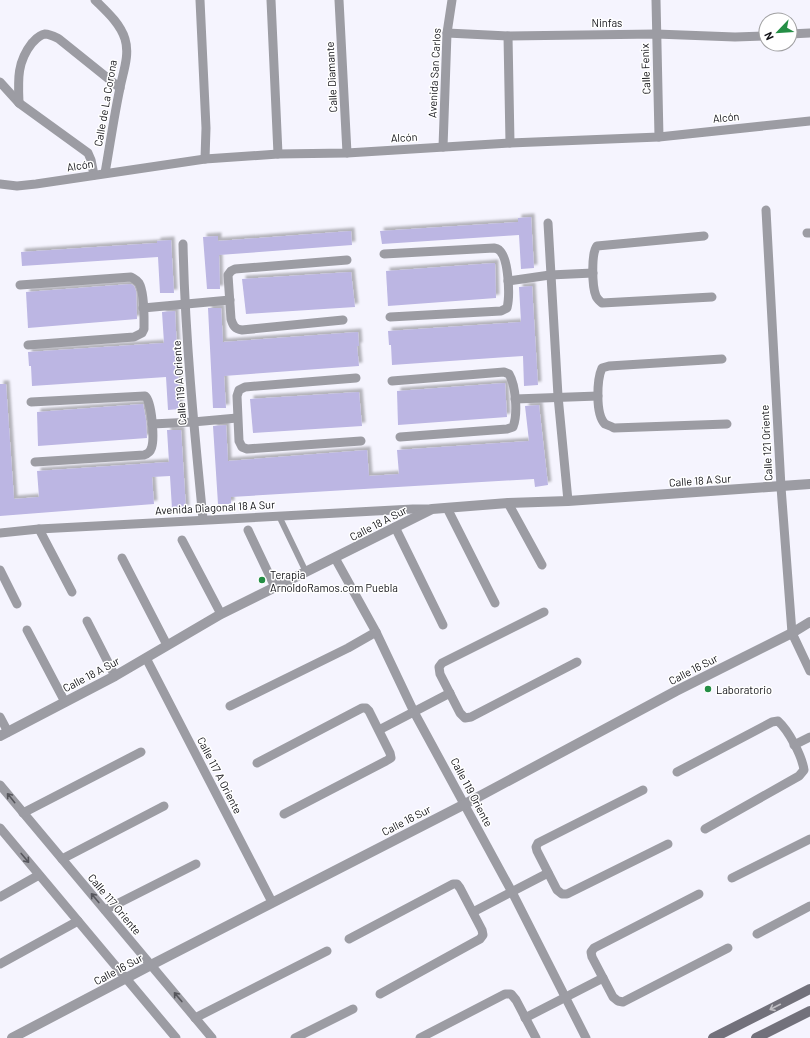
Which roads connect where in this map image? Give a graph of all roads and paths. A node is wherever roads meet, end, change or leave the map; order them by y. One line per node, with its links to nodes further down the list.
1 (95, 0): 14 (street, Calle de La Corona)
2 (200, 0): 22 (street)
3 (271, 0): 21 (street)
4 (339, 0): 20 (street, Calle Diamante)
5 (452, 0): 7 (street, Avenida San Carlos)
6 (656, 0): 9 (street, Calle Fenix)
7 (447, 33): 11 (street, Ninfas); 19 (street, Avenida San Carlos)
8 (810, 33): 10 (street)
9 (656, 34): 11 (street, Ninfas); 12 (street, Ninfas); 17 (street, Calle Fenix)
10 (798, 34)
11 (508, 36): 18 (street)
12 (758, 36)
13 (0, 82): 15 (street)
14 (120, 88): 15 (street); 23 (street, Calle de La Corona)
15 (19, 102): 24 (street)
16 (810, 120): 17 (street, Alcón)
17 (659, 137): 18 (street, Alcón)
18 (510, 143): 19 (street, Alcón)
19 (443, 147): 20 (street, Alcón)
20 (347, 152): 21 (street, Alcón)
21 (278, 154): 22 (street, Alcón)
22 (205, 159): 23 (street, Alcón)
23 (105, 173): 24 (street, Alcón)
24 (94, 175): 25 (street, Alcón)
25 (0, 184)
26 (766, 210): 58 (street, Calle 121 Oriente)
27 (548, 223): 33 (street)
28 (704, 236): 32 (street)
29 (183, 244): 38 (street, Calle 119 A Oriente)
30 (384, 254): 34 (street)
31 (347, 260): 37 (street)
32 (593, 273): 33 (street); 36 (street)
33 (550, 276): 34 (street); 46 (street)
34 (508, 281): 40 (street)
35 (20, 286): 39 (street)
36 (712, 298)
37 (230, 300): 38 (street); 41 (street)
38 (184, 304): 39 (street); 51 (street, Calle 119 A Oriente)
39 (143, 308): 42 (street)
40 (390, 316)
41 (343, 320)
42 (28, 344)
43 (722, 360): 47 (street)
44 (356, 378): 50 (street)
45 (392, 381): 48 (street)
46 (558, 396): 47 (street); 48 (street); 59 (street)
47 (598, 396): 53 (street)
48 (515, 399): 54 (street)
49 (31, 402): 52 (street)
50 (237, 418): 51 (street); 55 (street)
51 (193, 422): 52 (street); 64 (street, Calle 119 A Oriente)
52 (152, 424): 56 (street)
53 (727, 424)
54 (400, 437)
55 (361, 441)
56 (35, 462)
57 (810, 484): 58 (street, Calle 18 A Sur)
58 (781, 487): 59 (street, Calle 18 A Sur); 86 (street, Calle 121 Oriente)
59 (568, 501): 60 (street, Calle 18 A Sur)
60 (508, 503): 61 (street, Calle 18 A Sur); 72 (street)
61 (447, 508): 62 (street, Calle 18 A Sur); 77 (street)
62 (432, 510): 63 (street, Avenida Diagonal 18 A Sur); 65 (street, Calle 18 A Sur)
63 (279, 516): 64 (street, Avenida Diagonal 18 A Sur); 74 (street)
64 (203, 519): 66 (street, Avenida Diagonal 18 A Sur)
65 (395, 527): 71 (street, Calle 18 A Sur); 83 (street)
66 (39, 529): 68 (street, Avenida Diagonal 18 A Sur); 76 (street)
67 (248, 530): 75 (street)
68 (0, 533)
69 (182, 540): 80 (street)
70 (122, 558): 87 (street)
71 (336, 558): 74 (street, Calle 18 A Sur); 85 (street, Calle 119 Oriente)
72 (542, 565)
73 (0, 570): 78 (street)
74 (306, 572): 75 (street, Calle 18 A Sur)
75 (275, 586): 80 (street, Calle 18 A Sur)
76 (72, 592)
77 (496, 603)
78 (17, 604)
79 (544, 612): 92 (street)
80 (221, 614): 87 (street, Calle 18 A Sur)
81 (87, 621): 91 (street)
82 (810, 622): 86 (street, Calle 16 Sur)
83 (443, 625)
84 (27, 630): 93 (street)
85 (376, 632): 94 (street); 95 (street, Calle 119 Oriente)
86 (792, 633): 90 (street, Calle 121 Oriente); 106 (street, Calle 16 Sur)
87 (167, 645): 88 (street, Calle 18 A Sur)
88 (146, 658): 91 (street, Calle 18 A Sur); 122 (street, Calle 117 A Oriente)
89 (577, 662): 92 (street)
90 (810, 671)
91 (115, 676): 93 (street, Calle 18 A Sur)
92 (450, 694): 95 (street)
93 (65, 702): 98 (street, Calle 18 A Sur)
94 (230, 706)
95 (414, 712): 97 (street); 106 (street, Calle 119 Oriente)
96 (0, 717): 98 (street)
97 (379, 730): 102 (street); 109 (street)
98 (4, 734)
99 (810, 737): 100 (street)
100 (794, 745): 103 (street); 111 (street)
101 (141, 752): 108 (street)
102 (257, 763)
103 (677, 772)
104 (0, 785): 108 (street, Calle 117 Oriente, one-way to 104)
105 (643, 790): 116 (street)
106 (465, 804): 119 (street, Calle 119 Oriente); 122 (street, Calle 16 Sur)
107 (164, 806): 114 (street)
108 (23, 813): 114 (street, Calle 117 Oriente)
109 (284, 814)
110 (0, 828): 117 (street, one-way to 117)
111 (705, 829)
112 (810, 839): 118 (street)
113 (668, 844): 116 (street)
114 (62, 859): 124 (street, Calle 117 Oriente, one-way to 114)
115 (196, 864): 124 (street)
116 (548, 873): 119 (street)
117 (39, 875): 121 (street); 126 (street)
118 (732, 878)
119 (512, 892): 125 (street); 137 (street, Calle 119 Oriente)
120 (699, 894): 134 (street)
121 (0, 897)
122 (272, 902): 132 (street, Calle 16 Sur)
123 (810, 906): 127 (street)
124 (105, 910): 132 (street, Calle 117 Oriente)
125 (473, 912): 128 (street); 136 (street)
126 (78, 921): 131 (street); 133 (street)
127 (757, 934)
128 (349, 939)
129 (728, 948): 134 (street)
130 (327, 951): 140 (street)
131 (0, 964)
132 (151, 965): 133 (street, Calle 16 Sur); 140 (street, Calle 117 Oriente, one-way to 132)
133 (126, 978): 142 (street, Calle 16 Sur); 143 (street)
134 (603, 978): 137 (street)
135 (810, 989): 149 (main road, one-way to 149)
136 (380, 994)
137 (566, 998): 141 (street); 148 (street, Calle 119 Oriente)
138 (353, 1008): 145 (street)
139 (810, 1010): 150 (main road)
140 (195, 1018): 144 (street, Calle 117 Oriente)
141 (525, 1018): 146 (street); 147 (street)
142 (12, 1038)
143 (176, 1038)
144 (212, 1038)
145 (295, 1038)
146 (420, 1038)
147 (536, 1038)
148 (586, 1038)
149 (713, 1038)
150 (756, 1038)

